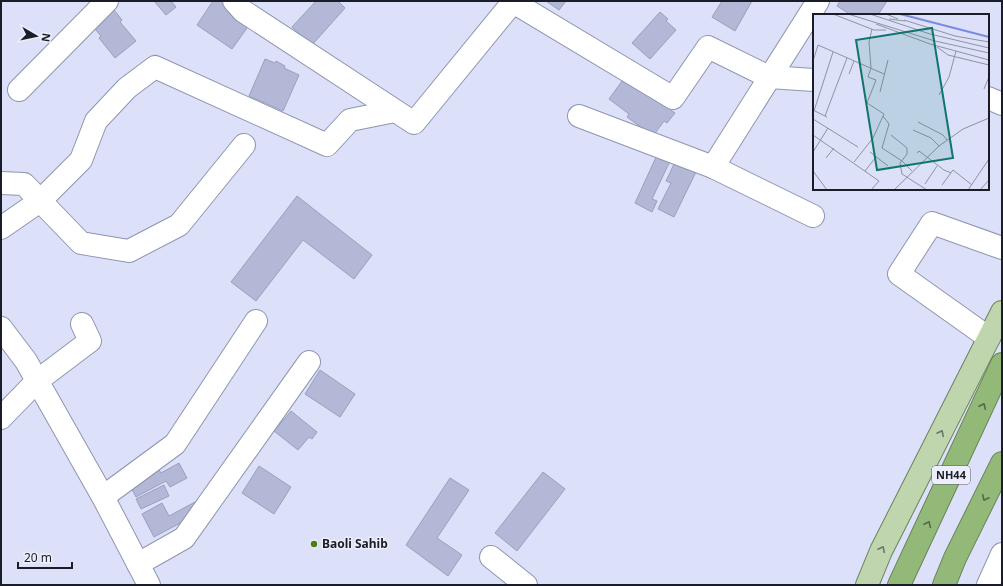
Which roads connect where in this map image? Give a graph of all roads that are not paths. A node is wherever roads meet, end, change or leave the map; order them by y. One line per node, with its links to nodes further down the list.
1 (234, 1): 9 (street)
2 (818, 1): 4 (street)
3 (96, 5): 6 (street)
4 (770, 77): 5 (street); 9 (street); 12 (street)
5 (813, 80)
6 (19, 90)
7 (989, 98): 8 (street)
8 (1002, 104)
9 (395, 111): 14 (street)
10 (579, 116): 12 (street)
11 (244, 145): 14 (street)
12 (713, 167): 15 (street)
13 (1, 183): 14 (street)
14 (40, 201): 16 (street)
15 (813, 216)
16 (1, 228)
17 (1002, 248): 22 (street)
18 (1002, 312): 22 (main road)
19 (256, 321): 28 (street)
20 (82, 324): 25 (street)
21 (1, 328): 25 (street)
22 (989, 338): 34 (main road, one-way to 22)
23 (309, 362): 31 (street)
24 (1002, 364): 35 (highway, NH44, one-way to 24)
25 (37, 381): 26 (street); 28 (street)
26 (1, 418)
27 (1002, 463): 36 (highway, one-way to 36)
28 (103, 497): 31 (street)
29 (1002, 554): 37 (street)
30 (491, 557): 33 (street)
31 (138, 564): 32 (street)
32 (149, 585)
33 (526, 585)
34 (866, 585)
35 (900, 585)
36 (944, 585)
37 (988, 585)

